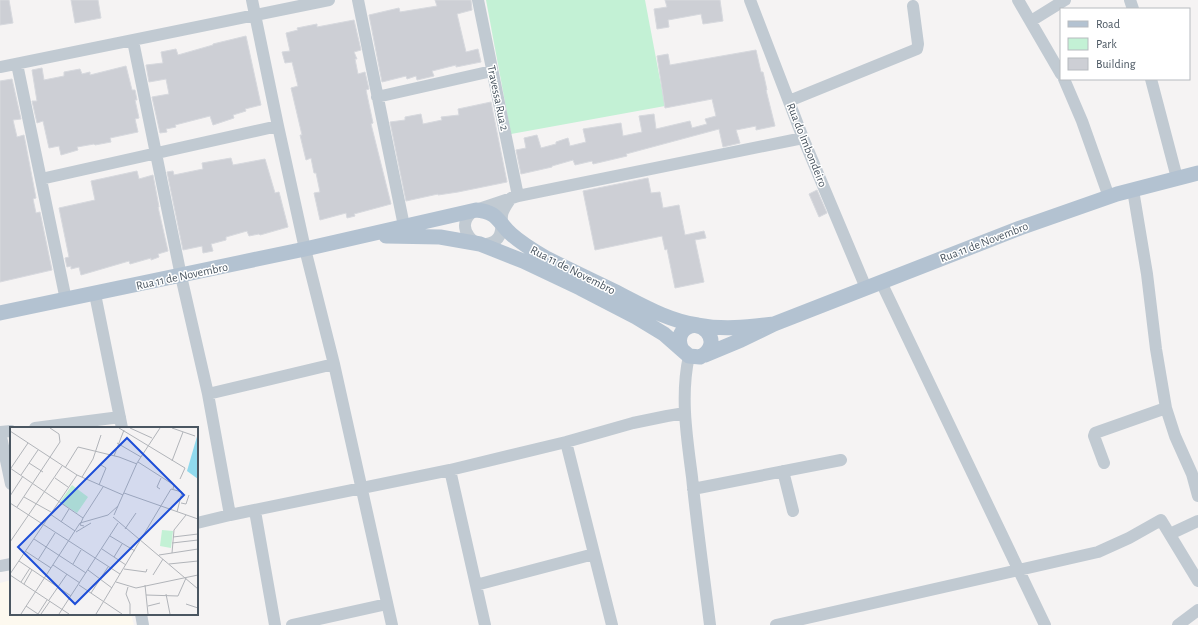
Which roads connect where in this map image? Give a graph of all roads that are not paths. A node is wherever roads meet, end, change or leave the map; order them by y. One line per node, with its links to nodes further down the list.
1 (252, 0): 9 (street)
2 (330, 0): 9 (street)
3 (358, 0): 18 (street)
4 (478, 0): 14 (street, Travessa Rua 2)
5 (750, 0): 19 (street, Rua do Imbondeiro)
6 (1018, 0): 10 (street)
7 (1066, 0): 10 (street)
8 (913, 6): 19 (street)
9 (255, 14): 11 (street); 20 (street)
10 (1031, 21): 15 (street)
11 (133, 40): 12 (street); 22 (street)
12 (17, 64): 13 (street); 25 (street)
13 (0, 67)
14 (492, 72): 18 (street); 27 (street, Travessa Rua 2)
15 (1060, 72)
16 (1064, 80): 28 (street)
17 (1151, 80): 24 (street)
18 (377, 97): 31 (street)
19 (789, 101): 21 (street, Rua do Imbondeiro)
20 (278, 126): 22 (street); 34 (street)
21 (803, 138): 27 (street); 37 (street, Rua do Imbondeiro)
22 (156, 153): 25 (street); 35 (street)
23 (1198, 172): 24 (main road, Rua 11 de Novembro)
24 (1177, 178): 26 (main road, Rua 11 de Novembro)
25 (41, 179): 39 (street)
26 (1133, 190): 28 (main road, Rua 11 de Novembro); 47 (street)
27 (515, 197): 29 (street); 30 (street)
28 (1110, 197): 36 (main road, Rua 11 de Novembro)
29 (476, 210): 30 (main road, Rua 11 de Novembro); 31 (main road, Rua 11 de Novembro); 33 (street)
30 (502, 225): 33 (street); 42 (main road, Rua 11 de Novembro)
31 (404, 226): 32 (main road, Rua 11 de Novembro)
32 (363, 236): 33 (main road, Rua 11 de Novembro); 34 (main road, Rua 11 de Novembro)
33 (480, 244): 43 (main road, Rua 11 de Novembro)
34 (305, 249): 35 (main road, Rua 11 de Novembro); 45 (street)
35 (181, 276): 38 (main road, Rua 11 de Novembro); 46 (street)
36 (881, 282): 37 (main road, Rua 11 de Novembro); 70 (street)
37 (866, 288): 41 (main road, Rua 11 de Novembro)
38 (95, 294): 39 (main road, Rua 11 de Novembro); 49 (street)
39 (66, 300): 40 (main road, Rua 11 de Novembro)
40 (0, 313)
41 (774, 324): 42 (main road, Rua 11 de Novembro); 44 (main road, Rua 11 de Novembro)
42 (697, 325): 43 (main road); 44 (main road)
43 (685, 353): 44 (main road, Rua 11 de Novembro); 48 (street)
44 (705, 354)
45 (334, 364): 46 (street); 58 (street)
46 (208, 394): 63 (street)
47 (1166, 408): 54 (street); 60 (street)
48 (685, 413): 52 (street); 59 (street)
49 (121, 423): 50 (street)
50 (52, 427)
51 (10, 430): 57 (street)
52 (566, 442): 55 (street); 67 (street)
53 (841, 460): 56 (street)
54 (1104, 463)
55 (450, 470): 58 (street); 72 (street)
56 (783, 471): 59 (street); 62 (street)
57 (10, 479)
58 (363, 488): 61 (street); 73 (street)
59 (693, 490): 82 (street)
60 (1198, 496)
61 (255, 511): 63 (street); 77 (street)
62 (793, 511)
63 (230, 515): 65 (street)
64 (1198, 521): 66 (street)
65 (198, 523)
66 (1170, 534): 70 (street); 71 (street)
67 (594, 554): 72 (street); 81 (street)
68 (10, 564): 69 (street)
69 (0, 566)
70 (1018, 569): 83 (street); 84 (street)
71 (1198, 581)
72 (476, 585): 80 (street)
73 (387, 604): 78 (street); 79 (street)
74 (1198, 610): 85 (street)
75 (141, 615): 76 (street)
76 (143, 625)
77 (275, 625)
78 (292, 625)
79 (392, 625)
80 (485, 625)
81 (612, 625)
82 (710, 625)
83 (776, 625)
84 (1045, 625)
85 (1178, 625)

